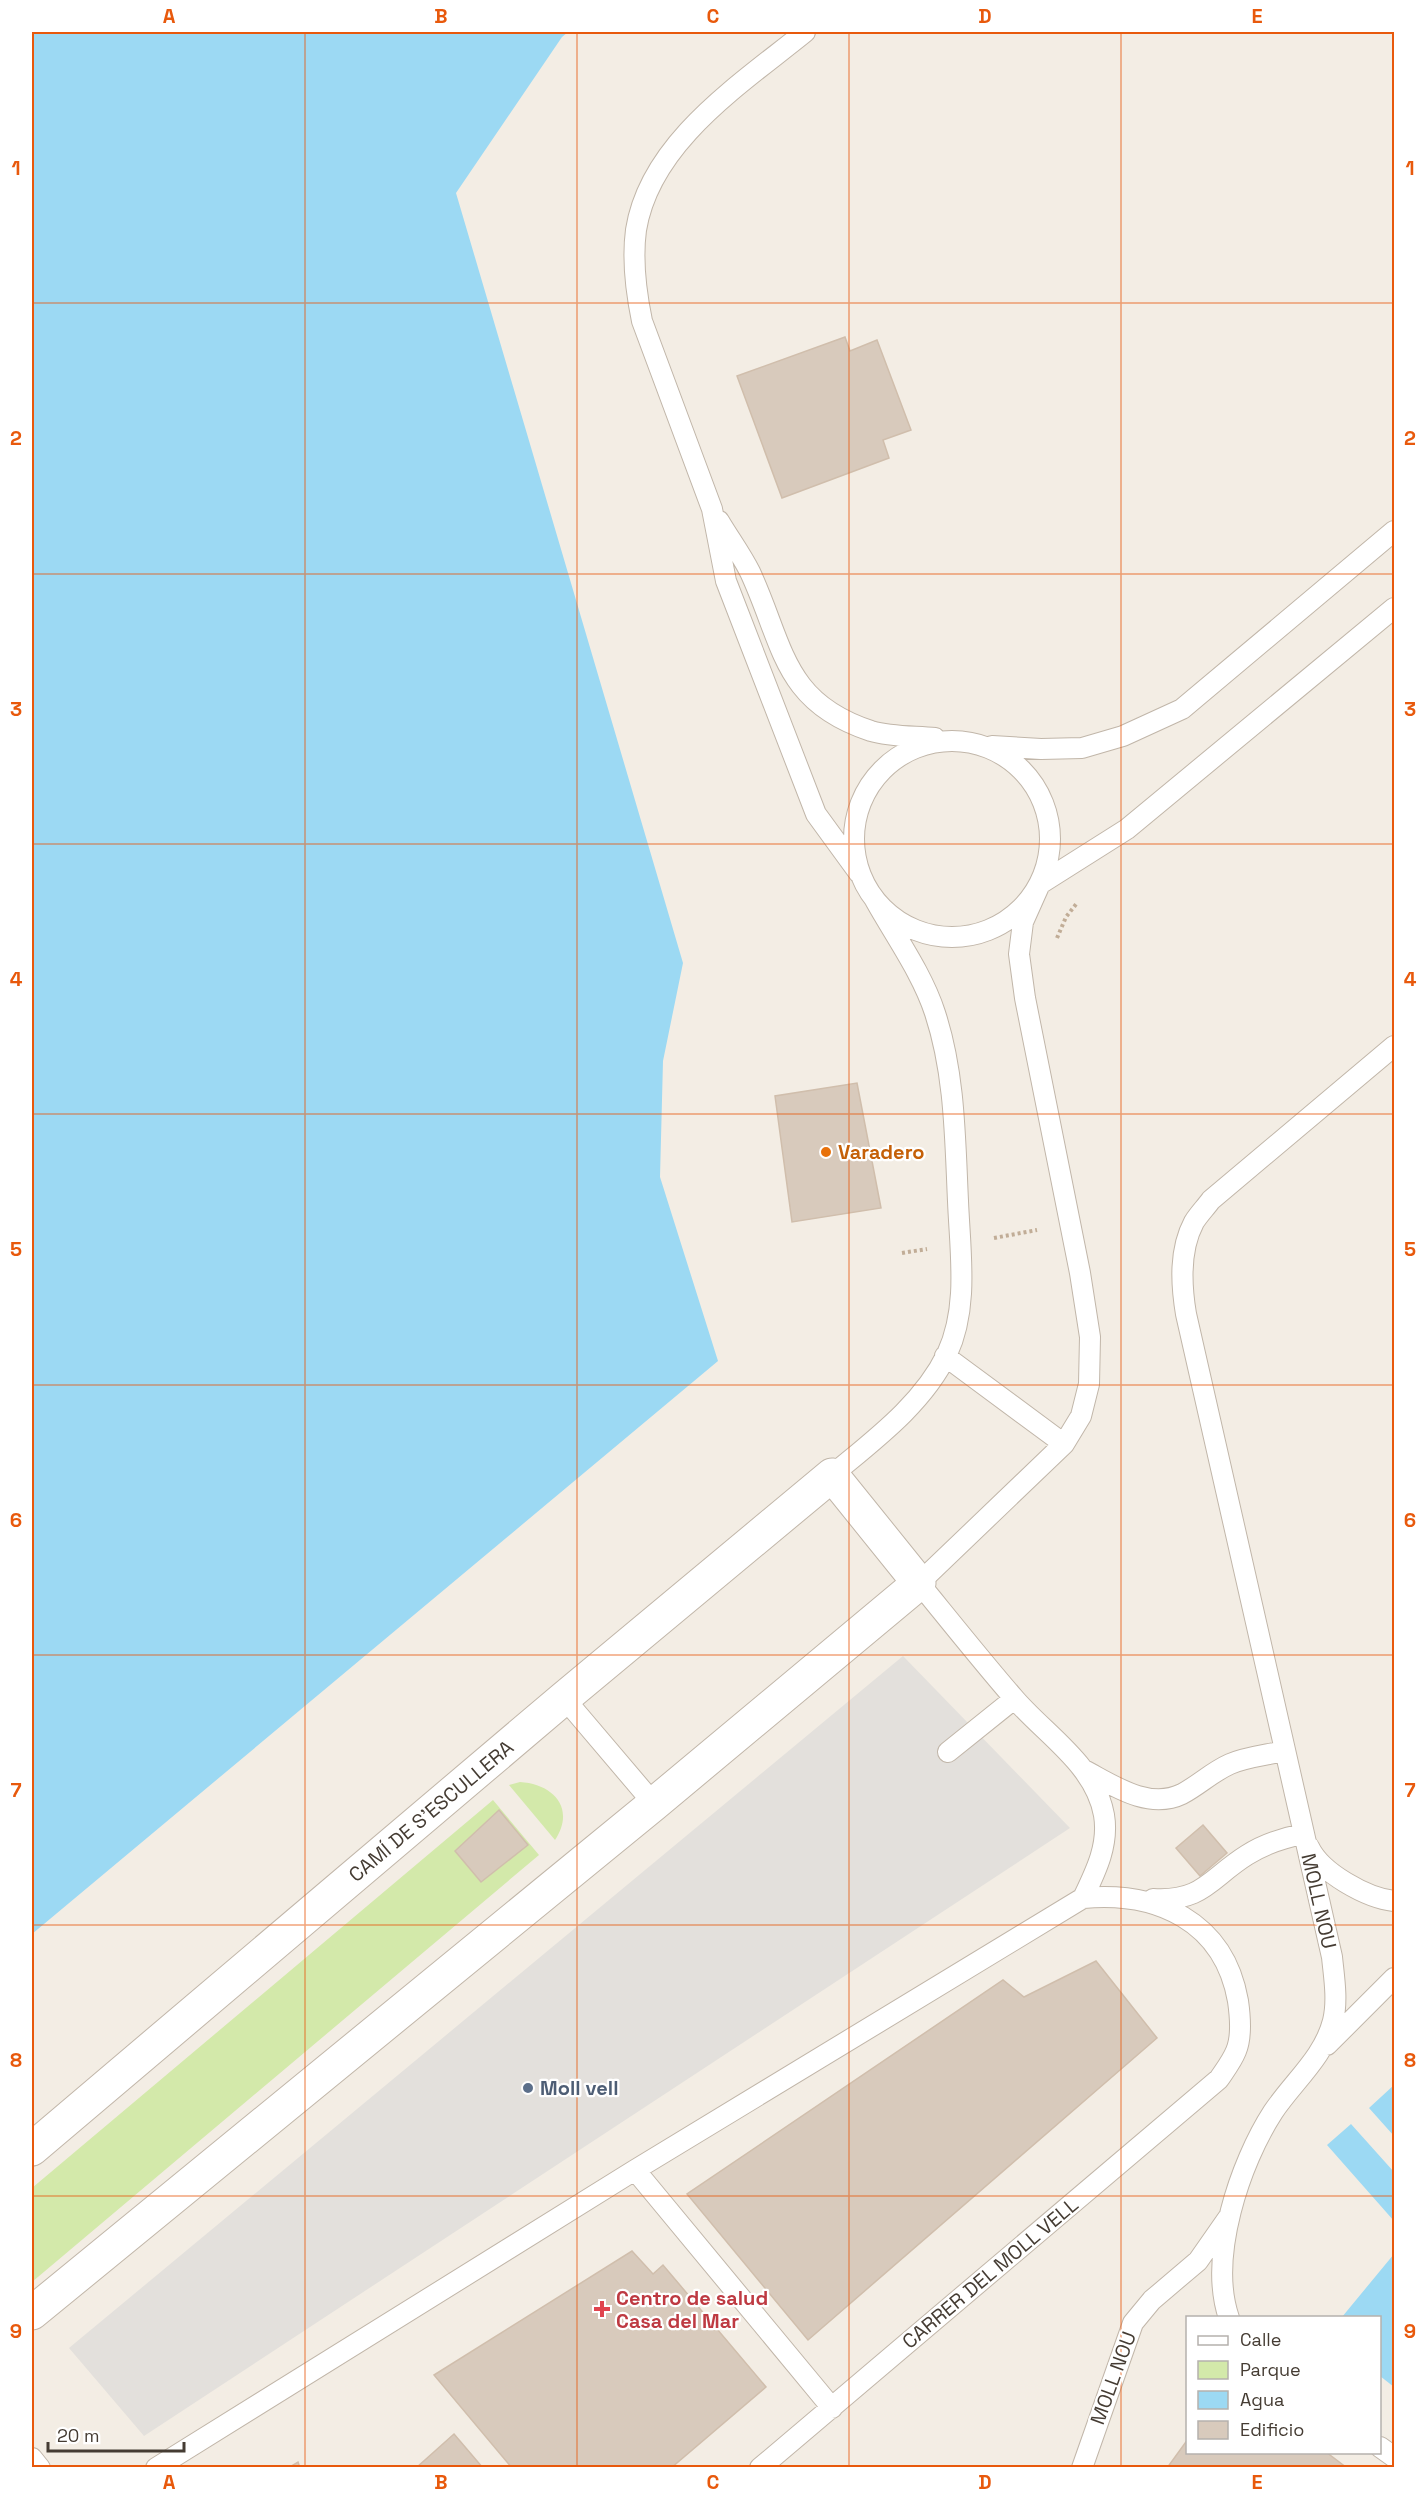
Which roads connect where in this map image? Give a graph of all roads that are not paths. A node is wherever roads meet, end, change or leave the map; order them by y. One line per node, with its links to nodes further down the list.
1 (804, 32): 2 (lane)
2 (712, 509): 5 (lane); 7 (lane)
3 (1395, 531): 6 (lane)
4 (1395, 608): 8 (lane)
5 (952, 740): 6 (lane); 7 (lane)
6 (986, 746): 8 (lane)
7 (859, 873): 9 (lane)
8 (1040, 884): 9 (lane); 12 (lane)
9 (875, 900): 11 (lane)
10 (1395, 1046): 17 (lane)
11 (945, 1356): 12 (lane); 13 (lane)
12 (1064, 1444): 14 (lane)
13 (832, 1475): 14 (street); 15 (street, CAMÍ DE S'ESCULLERA)
14 (919, 1583): 16 (lane); 20 (street)
15 (564, 1698): 20 (lane); 27 (street, CAMÍ DE S'ESCULLERA)
16 (1014, 1699): 18 (lane); 19 (lane)
17 (1284, 1751): 19 (lane); 21 (lane)
18 (948, 1752)
19 (1086, 1771): 22 (lane)
20 (654, 1804): 30 (street)
21 (1303, 1834): 23 (lane); 24 (lane, MOLL NOU); 26 (lane, MOLL NOU)
22 (1083, 1898): 23 (lane); 28 (lane)
23 (1137, 1898): 32 (lane, CARRER DEL MOLL VELL)
24 (1395, 1901)
25 (1395, 1978): 26 (lane, MOLL NOU)
26 (1323, 2049): 29 (lane, MOLL NOU)
27 (32, 2149)
28 (635, 2170): 32 (lane); 37 (lane)
29 (1230, 2216): 31 (lane, MOLL NOU); 39 (lane, MOLL NOU)
30 (32, 2313)
31 (1229, 2316)
32 (832, 2408): 38 (lane, CARRER DEL MOLL VELL)
33 (1381, 2448): 34 (lane)
34 (1395, 2457)
35 (32, 2458): 36 (lane)
36 (40, 2468)
37 (156, 2468)
38 (760, 2468)
39 (1082, 2468)

